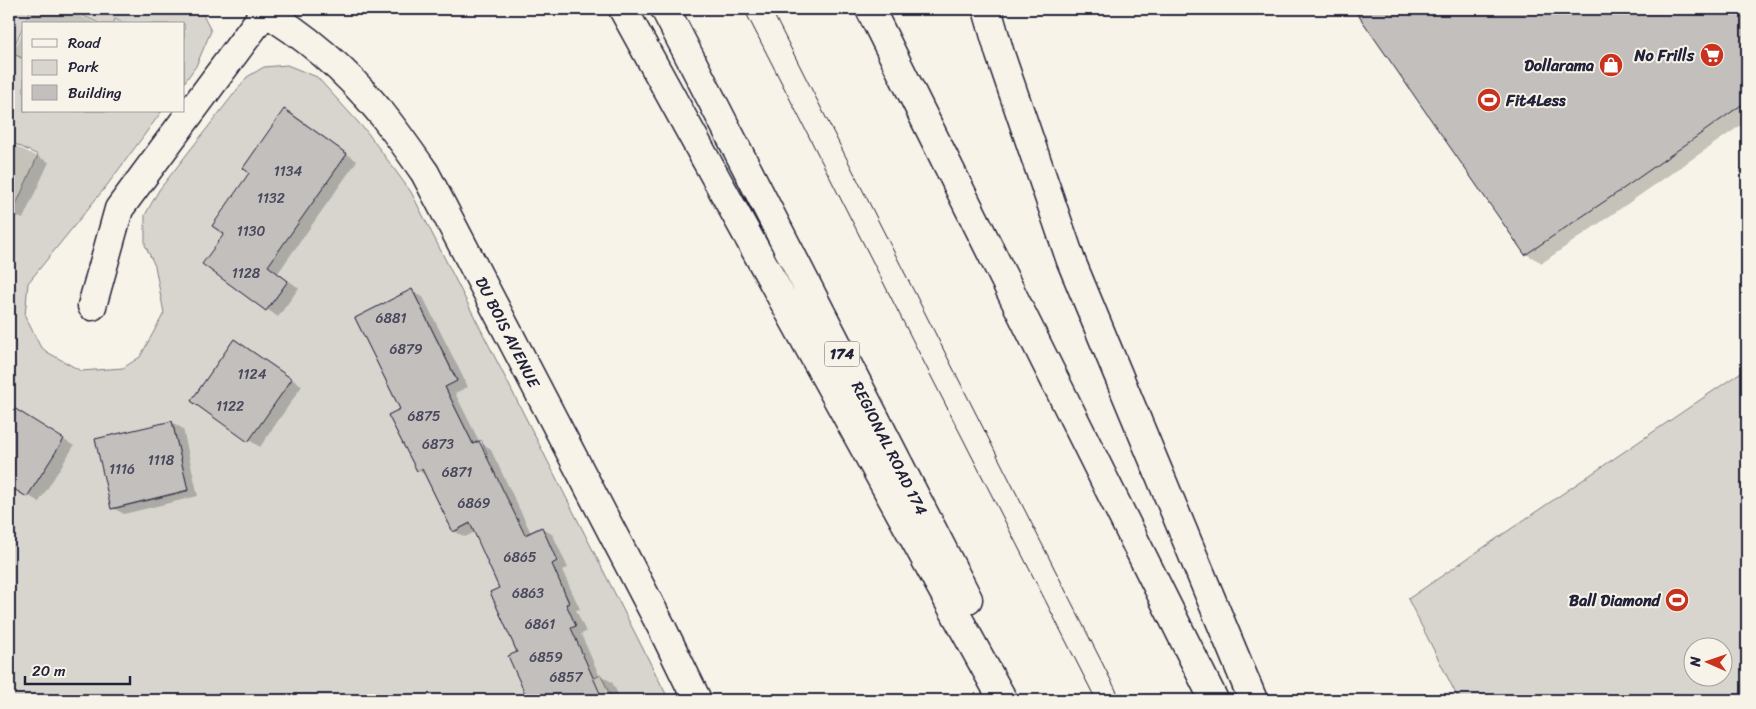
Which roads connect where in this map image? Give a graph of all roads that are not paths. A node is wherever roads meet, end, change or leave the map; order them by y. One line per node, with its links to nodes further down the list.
1 (622, 9): 8 (main road)
2 (664, 9): 9 (main road, REGIONAL ROAD 174 / 174)
3 (870, 9): 10 (main road)
4 (987, 9): 11 (main road)
5 (262, 10): 6 (main road); 7 (main road, DU BOIS AVENUE)
6 (92, 306)
7 (697, 700)
8 (1003, 700)
9 (1020, 700)
10 (1214, 700)
11 (1253, 700)

